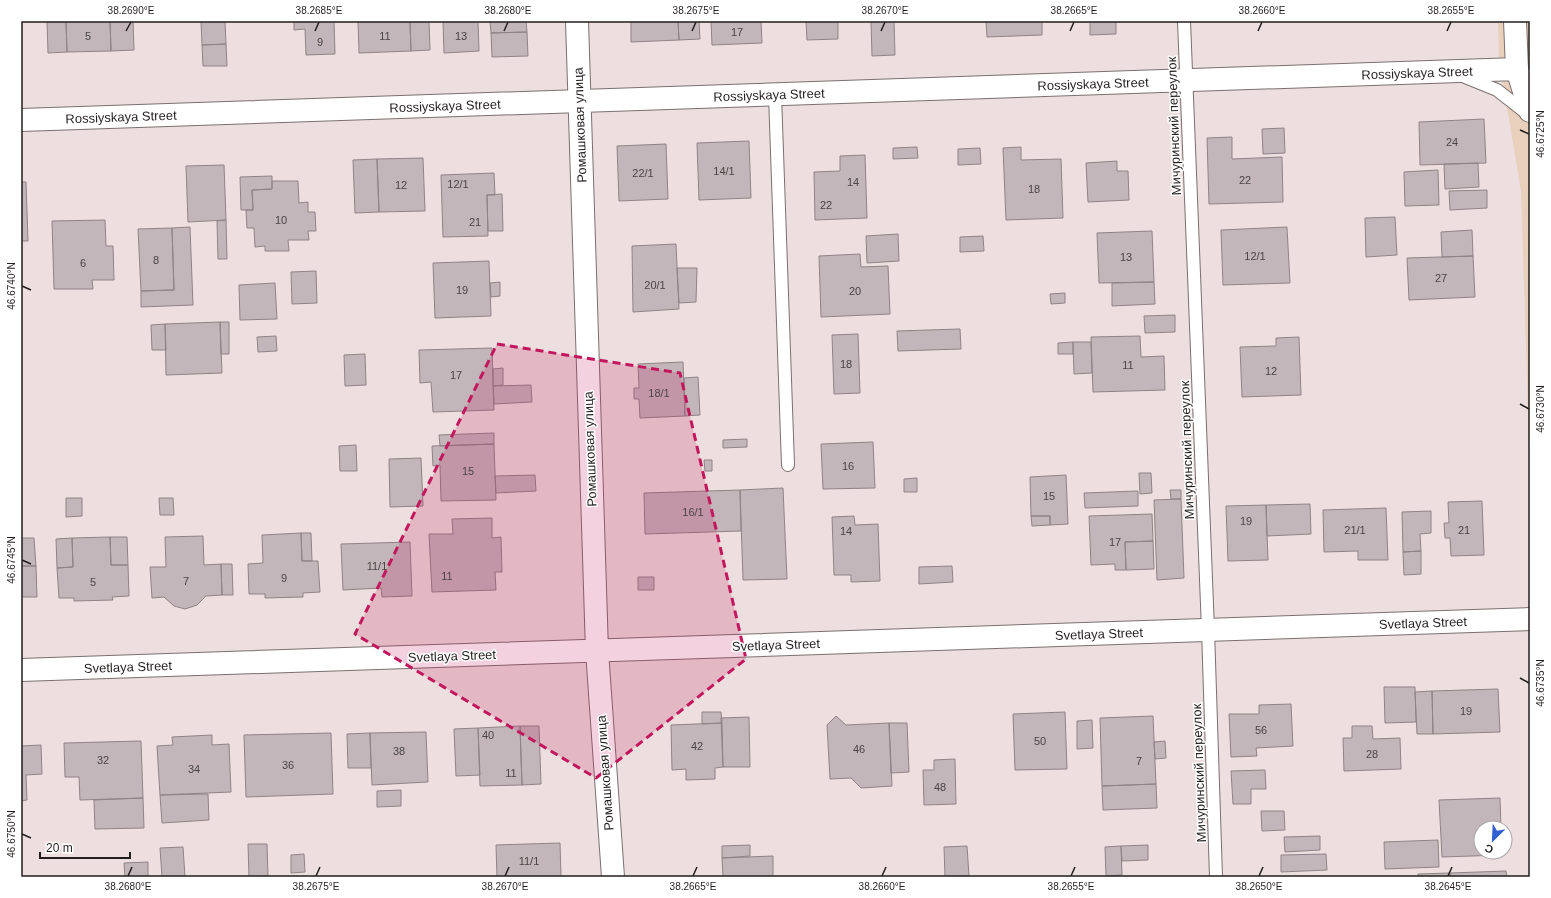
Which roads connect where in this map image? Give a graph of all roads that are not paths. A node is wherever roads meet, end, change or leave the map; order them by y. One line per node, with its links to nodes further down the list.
1 (577, 21): 8 (street, Ромашковая улица)
2 (1184, 21): 6 (lane, Мичуринский переулок)
3 (1515, 21): 4 (street)
4 (1517, 69): 5 (street, Rossiyskaya Street); 9 (street)
5 (1436, 72): 6 (street, Rossiyskaya Street); 10 (lane)
6 (1186, 80): 7 (street, Rossiyskaya Street); 14 (lane, Мичуринский переулок)
7 (775, 95): 8 (street, Rossiyskaya Street); 12 (lane)
8 (580, 101): 11 (street, Rossiyskaya Street); 15 (street, Ромашковая улица)
9 (1530, 111)
10 (1530, 116)
11 (21, 120)
12 (788, 465)
13 (1530, 619): 14 (street, Svetlaya Street)
14 (1208, 630): 15 (street, Svetlaya Street); 18 (lane, Мичуринский переулок)
15 (597, 651): 16 (street, Svetlaya Street); 17 (street, Ромашковая улица)
16 (21, 670)
17 (613, 877)
18 (1216, 877)

